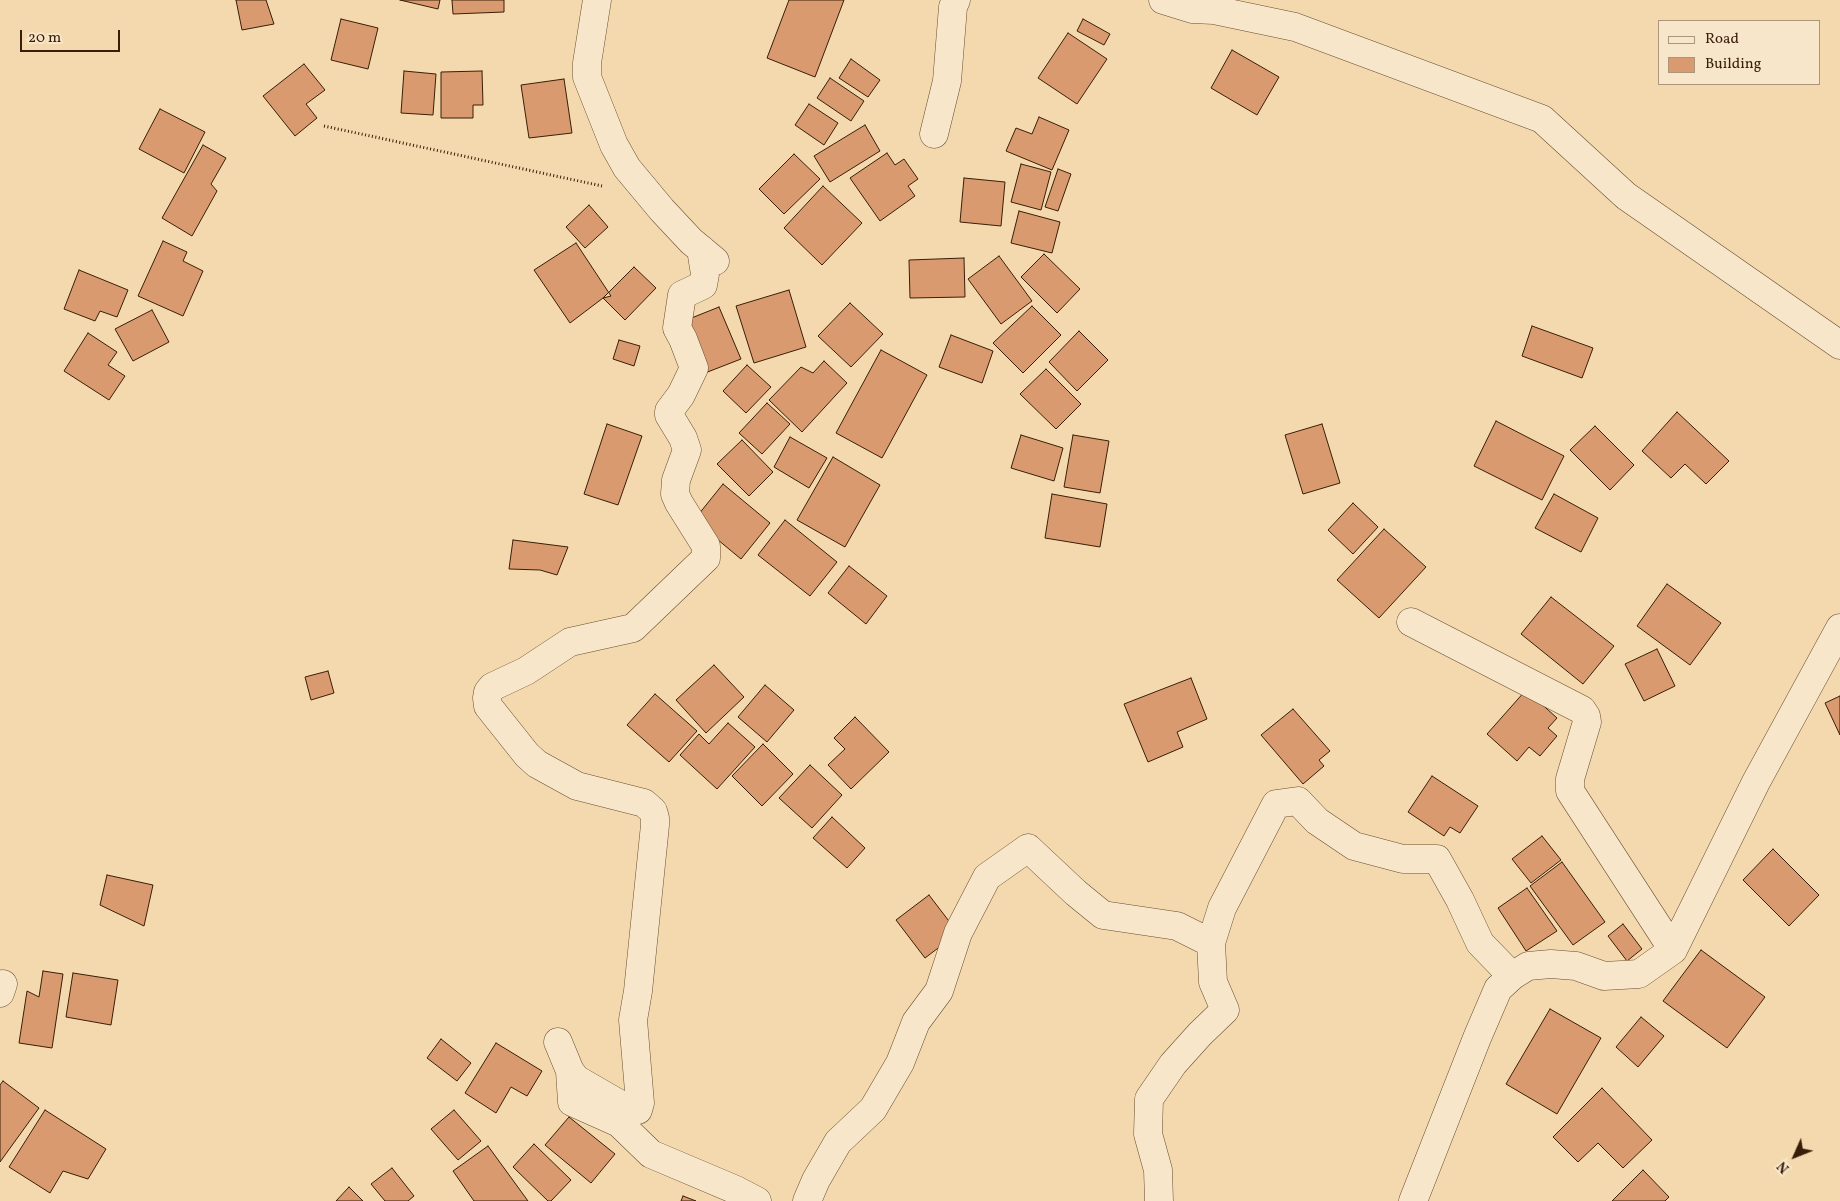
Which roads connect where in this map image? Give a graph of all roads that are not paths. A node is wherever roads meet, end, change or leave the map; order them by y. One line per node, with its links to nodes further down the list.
1 (597, 0): 5 (street)
2 (956, 0): 4 (street)
3 (1166, 1): 7 (street)
4 (934, 134)
5 (701, 250): 6 (street); 14 (street)
6 (723, 268)
7 (1840, 345)
8 (1411, 622): 11 (street)
9 (1840, 628): 11 (street)
10 (1211, 943): 12 (street); 16 (street); 17 (street)
11 (1673, 950): 12 (street)
12 (1512, 976): 18 (street)
13 (558, 1042): 14 (street)
14 (570, 1071): 15 (street)
15 (757, 1201)
16 (807, 1201)
17 (1159, 1201)
18 (1413, 1201)

